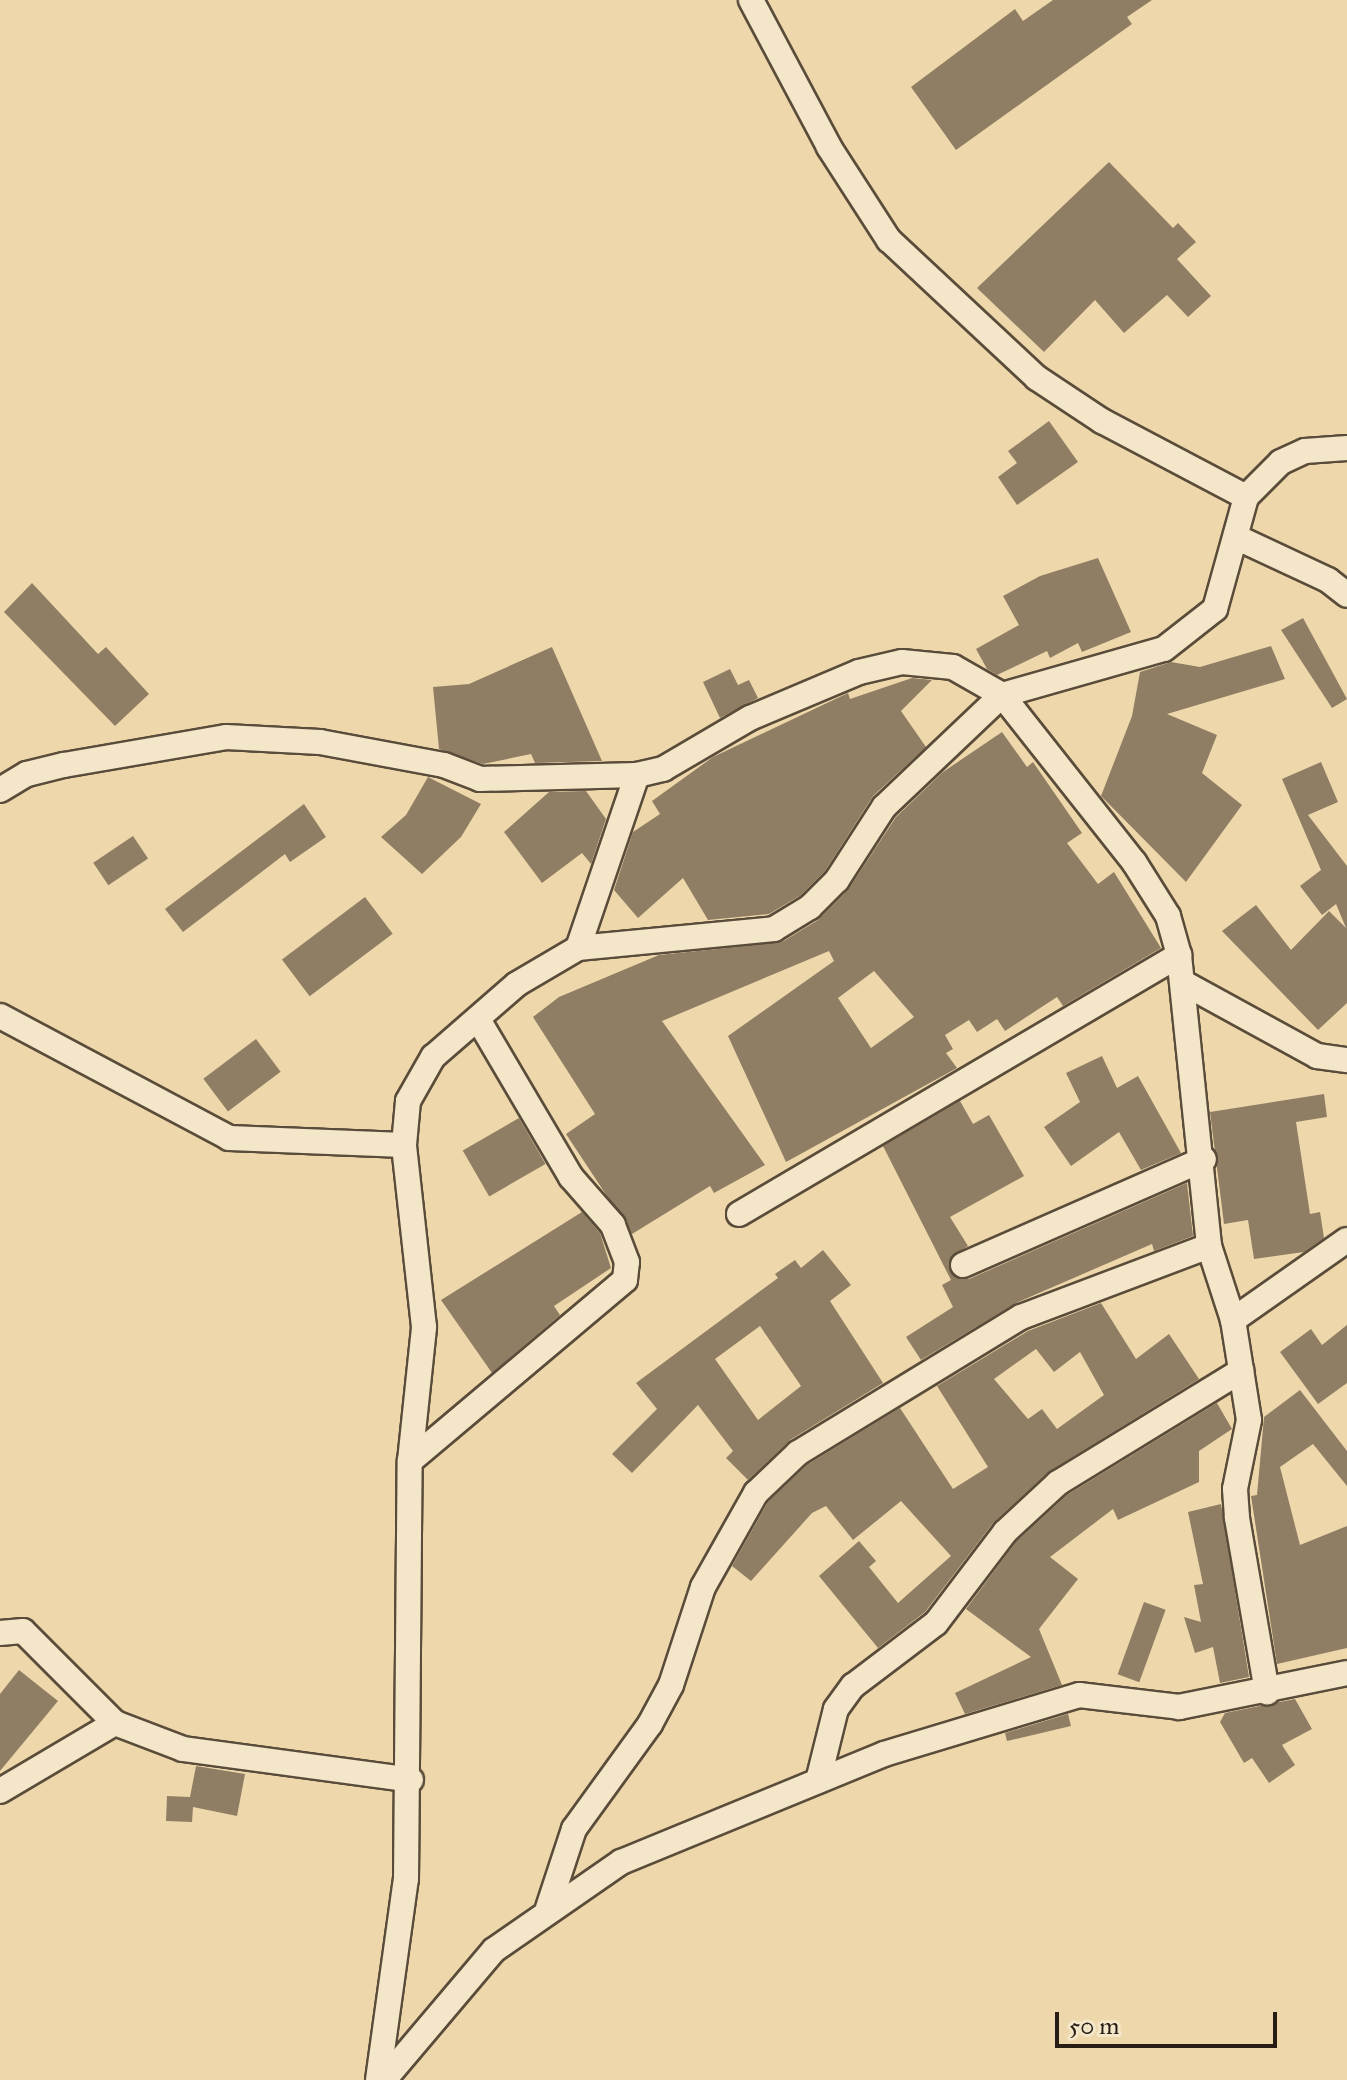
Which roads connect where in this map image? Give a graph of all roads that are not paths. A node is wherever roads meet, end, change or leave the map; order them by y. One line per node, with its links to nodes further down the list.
1 (751, 0): 3 (street)
2 (1347, 448): 3 (street)
3 (1246, 497): 4 (street)
4 (1238, 538): 5 (street); 6 (street)
5 (1347, 595)
6 (1002, 695): 7 (street); 9 (street); 10 (street)
7 (637, 775): 8 (street); 9 (street)
8 (0, 790)
9 (578, 948): 13 (street)
10 (1179, 955): 11 (street); 17 (street)
11 (1182, 982): 14 (street); 16 (street)
12 (0, 1016): 15 (street)
13 (478, 1019): 15 (street); 23 (street)
14 (1347, 1060)
15 (404, 1145): 23 (street)
16 (1204, 1159): 19 (street); 20 (street)
17 (739, 1214)
18 (1347, 1240): 21 (street)
19 (1209, 1246): 21 (street); 31 (street)
20 (963, 1265)
21 (1233, 1320): 22 (street)
22 (1241, 1371): 26 (street); 29 (street)
23 (410, 1461): 28 (street)
24 (0, 1633): 27 (street)
25 (1347, 1673): 26 (street)
26 (1267, 1692): 29 (street)
27 (115, 1723): 28 (street); 30 (street)
28 (411, 1780): 32 (street)
29 (818, 1781): 31 (street)
30 (0, 1791)
31 (548, 1908): 32 (street)
32 (381, 2080)

